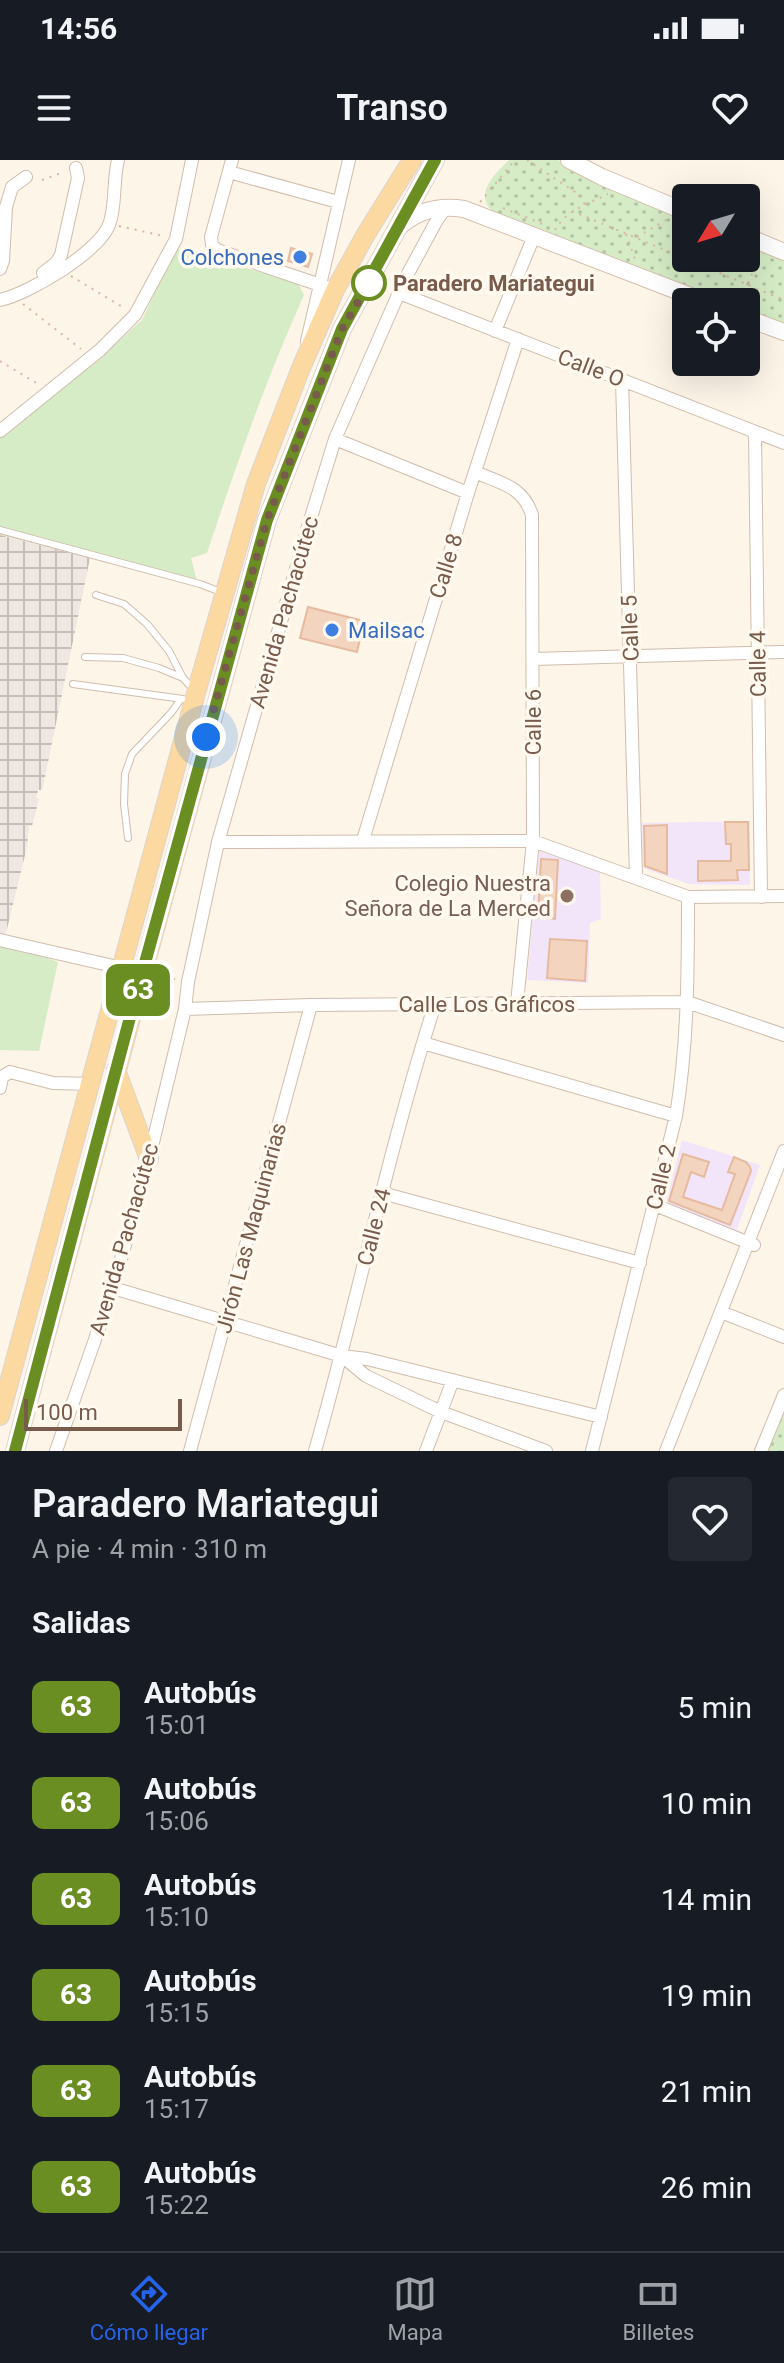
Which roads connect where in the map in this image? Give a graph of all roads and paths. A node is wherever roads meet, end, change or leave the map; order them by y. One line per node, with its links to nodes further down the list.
1 (118, 160): 22 (street)
2 (192, 160): 27 (street)
3 (349, 160): 15 (street)
4 (412, 160): 36 (main road)
5 (435, 160): 23 (main road, Avenida Pachacútec)
6 (515, 160): 20 (path)
7 (527, 160): 16 (path)
8 (569, 160): 10 (street)
9 (228, 164): 15 (street); 36 (street)
10 (594, 166): 14 (street)
11 (76, 168): 13 (path); 37 (street)
12 (26, 177): 32 (street)
13 (42, 180)
14 (617, 183): 16 (path); 17 (street)
15 (338, 202): 36 (street)
16 (585, 205): 19 (path)
17 (672, 206)
18 (446, 207): 20 (street); 23 (street); 39 (street, Avenida Pachacútec)
19 (572, 211): 24 (path); 29 (path)
20 (471, 212): 25 (street)
21 (672, 215): 26 (path)
22 (110, 224): 27 (path); 33 (street)
23 (395, 229): 53 (main road, Avenida Pachacútec)
24 (626, 234): 26 (path); 34 (path)
25 (534, 236): 29 (street); 45 (street)
26 (636, 238): 35 (path)
27 (176, 239): 43 (street)
28 (760, 242): 30 (street)
29 (551, 243): 34 (street)
30 (766, 245): 31 (street); 35 (path)
31 (784, 252)
32 (0, 269)
33 (62, 270): 37 (street); 43 (path)
34 (635, 275): 38 (street)
35 (747, 284): 42 (path)
36 (327, 287): 52 (main road)
37 (26, 289): 40 (street)
38 (672, 289)
39 (399, 293): 45 (street, Calle O); 56 (street, Avenida Pachacútec)
40 (14, 296): 41 (street); 48 (path)
41 (0, 300)
42 (784, 300)
43 (135, 315): 48 (street)
44 (760, 323): 46 (street)
45 (495, 331): 47 (street, Calle O)
46 (784, 332)
47 (518, 339): 50 (street, Calle O); 58 (street, Calle 8)
48 (92, 357): 51 (street)
49 (0, 361): 51 (path)
50 (622, 380): 55 (street, Calle O); 65 (street, Calle 5)
51 (50, 391): 54 (street)
52 (291, 395): 53 (main road); 61 (main road)
53 (312, 405): 90 (main road, Avenida Pachacútec)
54 (0, 431)
55 (755, 432): 57 (street, Calle O); 64 (street, Calle 4)
56 (335, 439): 59 (street); 74 (street, Avenida Pachacútec)
57 (784, 443)
58 (475, 472): 59 (street, Calle 8); 67 (street, Calle 6)
59 (468, 493): 72 (street, Calle 8)
60 (0, 530): 61 (lane)
61 (224, 593): 70 (main road)
62 (96, 595): 68 (lane)
63 (784, 652): 64 (street)
64 (758, 653): 65 (street); 78 (street, Calle 4)
65 (630, 656): 67 (street); 75 (street, Calle 5)
66 (85, 657): 68 (lane)
67 (533, 659): 73 (street, Calle 6)
68 (183, 678): 70 (lane)
69 (73, 684): 70 (lane)
70 (190, 697): 71 (lane); 80 (main road)
71 (128, 838)
72 (363, 840): 73 (street); 74 (street)
73 (533, 841): 75 (street); 84 (street, Calle 6)
74 (218, 842): 82 (street, Avenida Pachacútec)
75 (636, 877): 77 (street)
76 (784, 896): 78 (street)
77 (688, 897): 78 (street); 83 (street, Calle 2)
78 (761, 897)
79 (0, 940): 80 (street)
80 (122, 968): 91 (main road)
81 (151, 975): 82 (path)
82 (188, 982): 87 (street, Avenida Pachacútec)
83 (687, 1002): 84 (street, Calle Los Gráficos); 88 (street, Calle Los Gráficos); 93 (street, Calle 2)
84 (517, 1003): 85 (street, Calle Los Gráficos)
85 (435, 1004): 86 (street, Calle Los Gráficos); 89 (street, Calle 24)
86 (311, 1005): 87 (street, Calle Los Gráficos); 103 (street, Jirón Las Maquinarias)
87 (185, 1009): 95 (street, Avenida Pachacútec)
88 (784, 1035)
89 (423, 1043): 93 (street); 97 (street, Calle 24)
90 (116, 1070): 95 (main road); 111 (main road, Avenida Pachacútec)
91 (91, 1084): 92 (street); 109 (main road)
92 (0, 1088)
93 (676, 1116): 98 (street, Calle 2)
94 (784, 1151): 99 (street)
95 (149, 1159): 101 (street, Avenida Pachacútec)
96 (784, 1168): 99 (street)
97 (382, 1193): 100 (street); 105 (street, Calle 24)
98 (655, 1205): 99 (street); 100 (street, Calle 2)
99 (751, 1244): 102 (street)
100 (640, 1263): 110 (street, Calle 2)
101 (113, 1288): 103 (street); 113 (street, Avenida Pachacútec)
102 (724, 1313): 104 (street); 119 (street); 120 (street)
103 (226, 1322): 105 (street); 114 (street, Jirón Las Maquinarias)
104 (784, 1337)
105 (342, 1356): 106 (street); 108 (street); 115 (street, Calle 24)
106 (453, 1380): 108 (street); 110 (street)
107 (784, 1395): 121 (street)
108 (441, 1412): 116 (street); 117 (street)
109 (0, 1416): 111 (main road)
110 (601, 1417): 118 (street, Calle 2)
111 (22, 1423): 112 (main road, Avenida Pachacútec)
112 (15, 1451)
113 (56, 1451)
114 (190, 1451)
115 (315, 1451)
116 (426, 1451)
117 (546, 1451)
118 (592, 1451)
119 (666, 1451)
120 (674, 1451)
121 (761, 1451)

